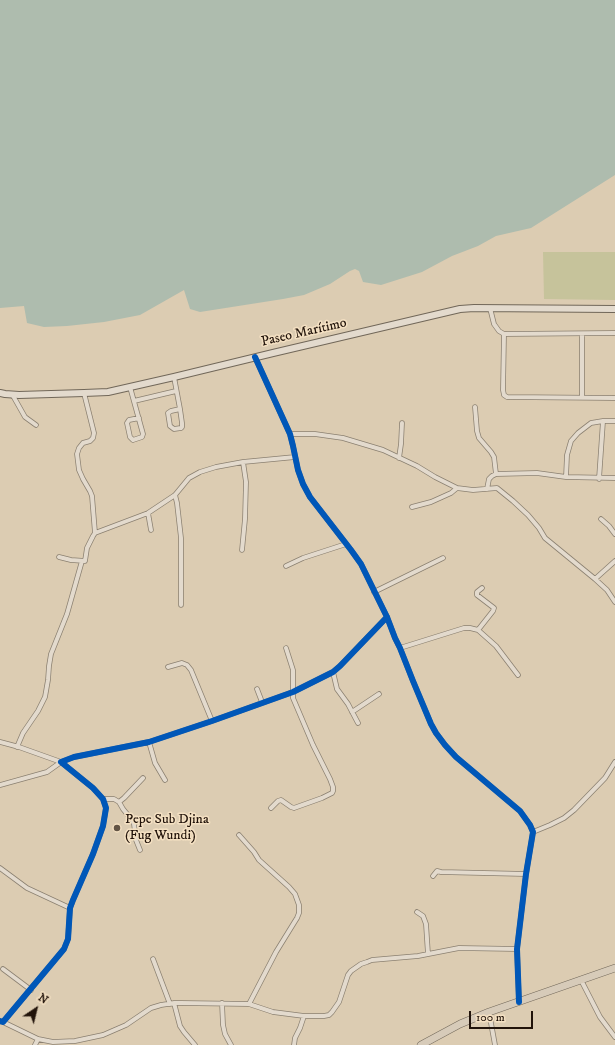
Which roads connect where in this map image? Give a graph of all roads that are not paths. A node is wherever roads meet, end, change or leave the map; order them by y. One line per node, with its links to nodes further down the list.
1 (490, 308): 2 (main road, Paseo Marítimo); 4 (street); 6 (main road, Paseo Marítimo)
2 (615, 308)
3 (615, 333): 5 (street)
4 (504, 334): 5 (street); 13 (street)
5 (582, 334): 13 (street)
6 (255, 357): 7 (main road, Paseo Marítimo); 23 (street)
7 (174, 377): 8 (main road, Paseo Marítimo); 9 (street)
8 (130, 387): 11 (main road, Paseo Marítimo); 15 (street)
9 (176, 391): 15 (street); 17 (street)
10 (0, 393): 12 (main road, Paseo Marítimo)
11 (84, 393): 12 (main road, Paseo Marítimo); 38 (street)
12 (12, 394): 22 (street)
13 (582, 397): 14 (street)
14 (615, 398)
15 (134, 401): 18 (street)
16 (475, 407): 27 (street)
17 (180, 409): 17 (street)
18 (138, 418): 18 (street)
19 (603, 421): 20 (street); 28 (street); 29 (street)
20 (615, 421)
21 (402, 423): 25 (street)
22 (36, 425)
23 (290, 434): 24 (street); 25 (street)
24 (295, 457): 26 (street); 40 (street)
25 (399, 458): 31 (street)
26 (243, 462): 33 (street); 41 (street)
27 (496, 474): 28 (street); 32 (street)
28 (566, 477): 29 (street)
29 (599, 478): 30 (street)
30 (615, 478)
31 (457, 488): 32 (street); 34 (street)
32 (487, 489): 47 (street)
33 (175, 495): 35 (street); 51 (street)
34 (412, 507)
35 (148, 513): 37 (street); 38 (street)
36 (602, 519): 39 (street)
37 (151, 530)
38 (95, 533): 44 (street)
39 (615, 534)
40 (346, 544): 46 (street); 49 (street)
41 (242, 550)
42 (59, 557): 44 (street)
43 (443, 558): 49 (street)
44 (82, 561): 68 (street)
45 (615, 561): 47 (street)
46 (286, 566)
47 (595, 579): 50 (street)
48 (482, 588): 53 (street)
49 (374, 592): 52 (street)
50 (615, 602)
51 (181, 605)
52 (387, 618): 55 (street); 57 (street)
53 (478, 630): 55 (street); 58 (street)
54 (286, 648): 60 (street)
55 (400, 648): 77 (street)
56 (168, 667): 64 (street)
57 (333, 672): 60 (street); 63 (street)
58 (518, 675)
59 (257, 689): 62 (street)
60 (293, 692): 62 (street); 76 (street)
61 (379, 694): 63 (street)
62 (262, 702): 64 (street)
63 (352, 712): 65 (street)
64 (212, 721): 67 (street)
65 (358, 723)
66 (0, 742): 68 (street)
67 (148, 742): 69 (street); 72 (street)
68 (16, 746): 69 (street)
69 (61, 762): 73 (street); 74 (street)
70 (615, 762): 77 (street)
71 (143, 778): 75 (street)
72 (165, 780)
73 (0, 785)
74 (103, 799): 75 (street); 83 (street)
75 (119, 802): 79 (street)
76 (271, 808)
77 (532, 832): 81 (street)
78 (239, 834): 95 (street)
79 (140, 850)
80 (0, 868): 83 (street)
81 (526, 874): 82 (street); 85 (street)
82 (434, 876)
83 (70, 908): 91 (street)
84 (417, 912): 86 (street)
85 (517, 949): 86 (street); 92 (street)
86 (428, 954): 97 (street)
87 (153, 959): 94 (street)
88 (615, 968): 90 (main road)
89 (3, 969): 91 (street)
90 (581, 980): 92 (main road); 99 (street)
91 (31, 990): 98 (street)
92 (519, 1002): 96 (main road)
93 (222, 1003): 94 (street); 95 (street); 103 (street)
94 (172, 1004): 100 (street); 102 (street)
95 (249, 1004): 97 (street)
96 (489, 1012): 105 (main road); 106 (street)
97 (304, 1016): 104 (street)
98 (2, 1021): 100 (street)
99 (615, 1037)
100 (38, 1039): 101 (street)
101 (35, 1045)
102 (195, 1045)
103 (230, 1045)
104 (294, 1045)
105 (421, 1045)
106 (495, 1045)

